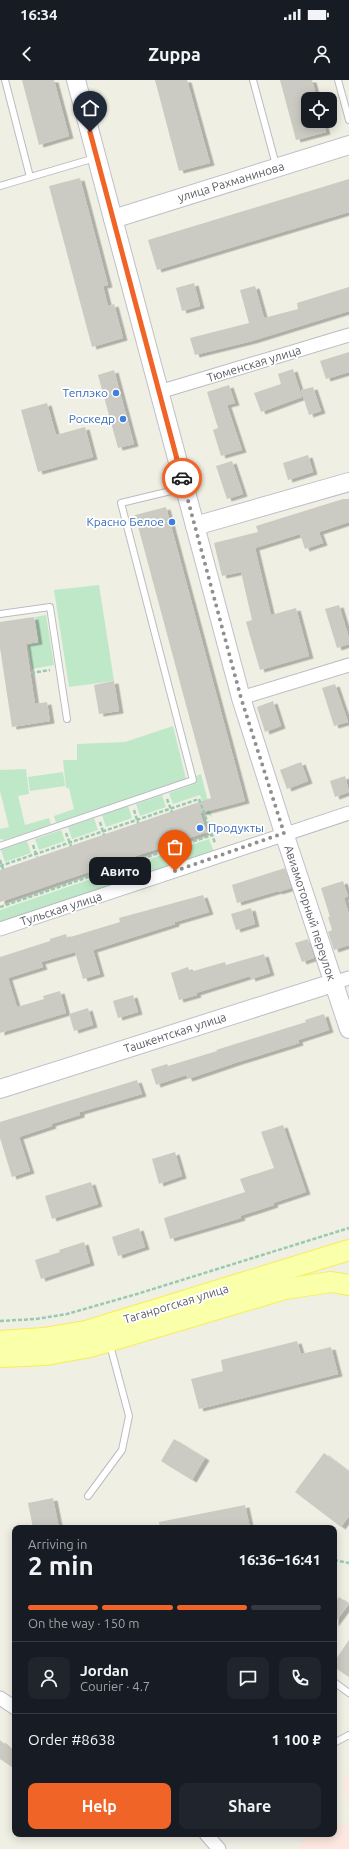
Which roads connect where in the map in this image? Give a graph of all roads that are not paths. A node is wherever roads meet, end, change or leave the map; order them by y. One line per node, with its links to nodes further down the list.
1 (5, 80): 9 (lane)
2 (76, 80): 7 (street, Авиамоторный переулок)
3 (253, 80): 8 (lane)
4 (338, 80): 5 (lane)
5 (349, 120)
6 (349, 145): 8 (street, улица Рахманинова)
7 (97, 158): 9 (lane); 11 (street, Авиамоторный переулок)
8 (277, 168): 11 (street, улица Рахманинова)
9 (30, 177): 10 (lane)
10 (0, 186)
11 (113, 219): 13 (street, Авиамоторный переулок)
12 (349, 336): 13 (street, Тюменская улица)
13 (159, 392): 15 (street, Авиамоторный переулок)
14 (349, 482): 16 (street)
15 (185, 487): 16 (street, Авиамоторный переулок); 23 (lane)
16 (195, 526): 19 (street, Авиамоторный переулок)
17 (0, 614): 20 (lane)
18 (349, 666): 19 (street)
19 (241, 698): 22 (street, Авиамоторный переулок)
20 (67, 719)
21 (349, 813): 22 (street, Тульская улица)
22 (284, 833): 24 (street, Тульская улица); 25 (street, Авиамоторный переулок)
23 (0, 846)
24 (0, 929)
25 (341, 980): 26 (street, Авиамоторный переулок); 27 (street, Ташкентская улица)
26 (349, 1029)
27 (0, 1089)
28 (349, 1250): 30 (main road, Таганрогская улица)
29 (349, 1285): 31 (main road, Таганрогская улица)
30 (0, 1341)
31 (109, 1341): 32 (main road, Таганрогская улица); 33 (lane)
32 (0, 1357)
33 (88, 1496)
34 (337, 1684): 35 (lane)
35 (349, 1693)
36 (0, 1698): 37 (street)
37 (12, 1706)
38 (349, 1735): 39 (lane)
39 (337, 1741)
40 (209, 1837): 41 (street)
41 (219, 1849)

